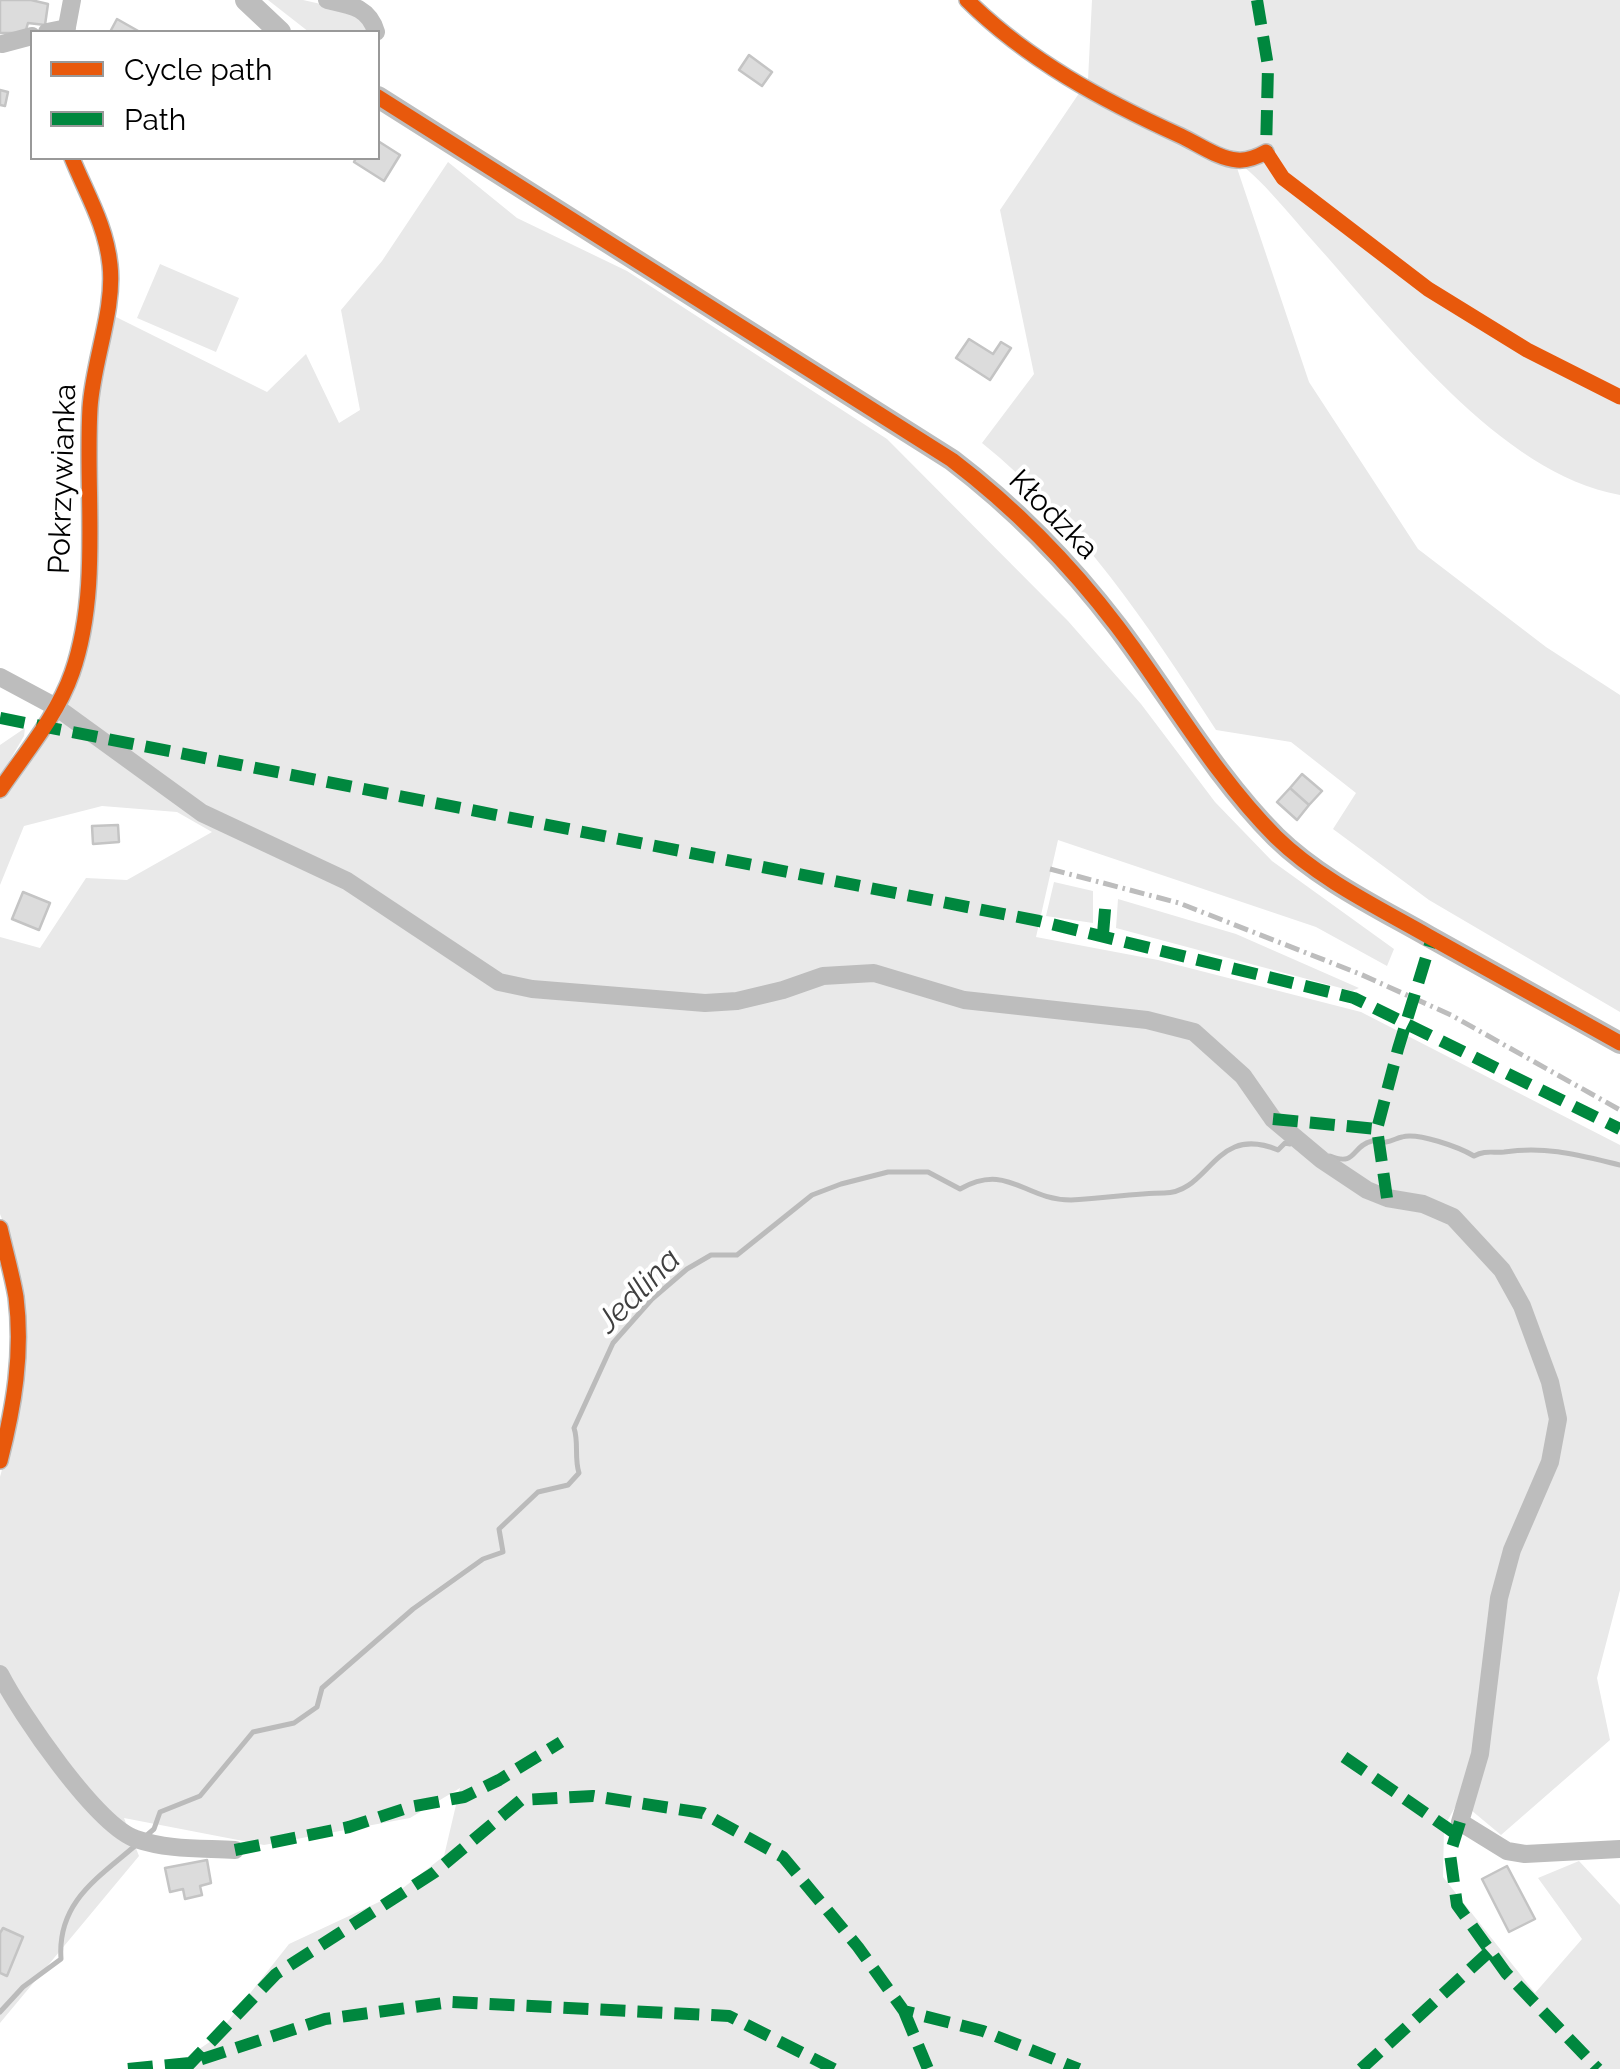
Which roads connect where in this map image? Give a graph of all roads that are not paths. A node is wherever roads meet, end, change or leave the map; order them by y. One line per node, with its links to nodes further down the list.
1 (72, 0): 5 (street)
2 (246, 0): 6 (main road)
3 (327, 0): 7 (street)
4 (967, 0): 11 (street)
5 (67, 30)
6 (278, 30)
7 (375, 30)
8 (30, 37): 9 (street)
9 (2, 44)
10 (380, 98): 16 (main road, Kłodzka)
11 (1266, 152)
12 (73, 160): 14 (street, Pokrzywianka)
13 (0, 677): 14 (street)
14 (56, 708): 15 (street, Pokrzywianka); 20 (street)
15 (0, 790)
16 (1620, 1043)
17 (0, 1228): 18 (street)
18 (0, 1461)
19 (0, 1674): 21 (street)
20 (1620, 1849)
21 (235, 1850)

